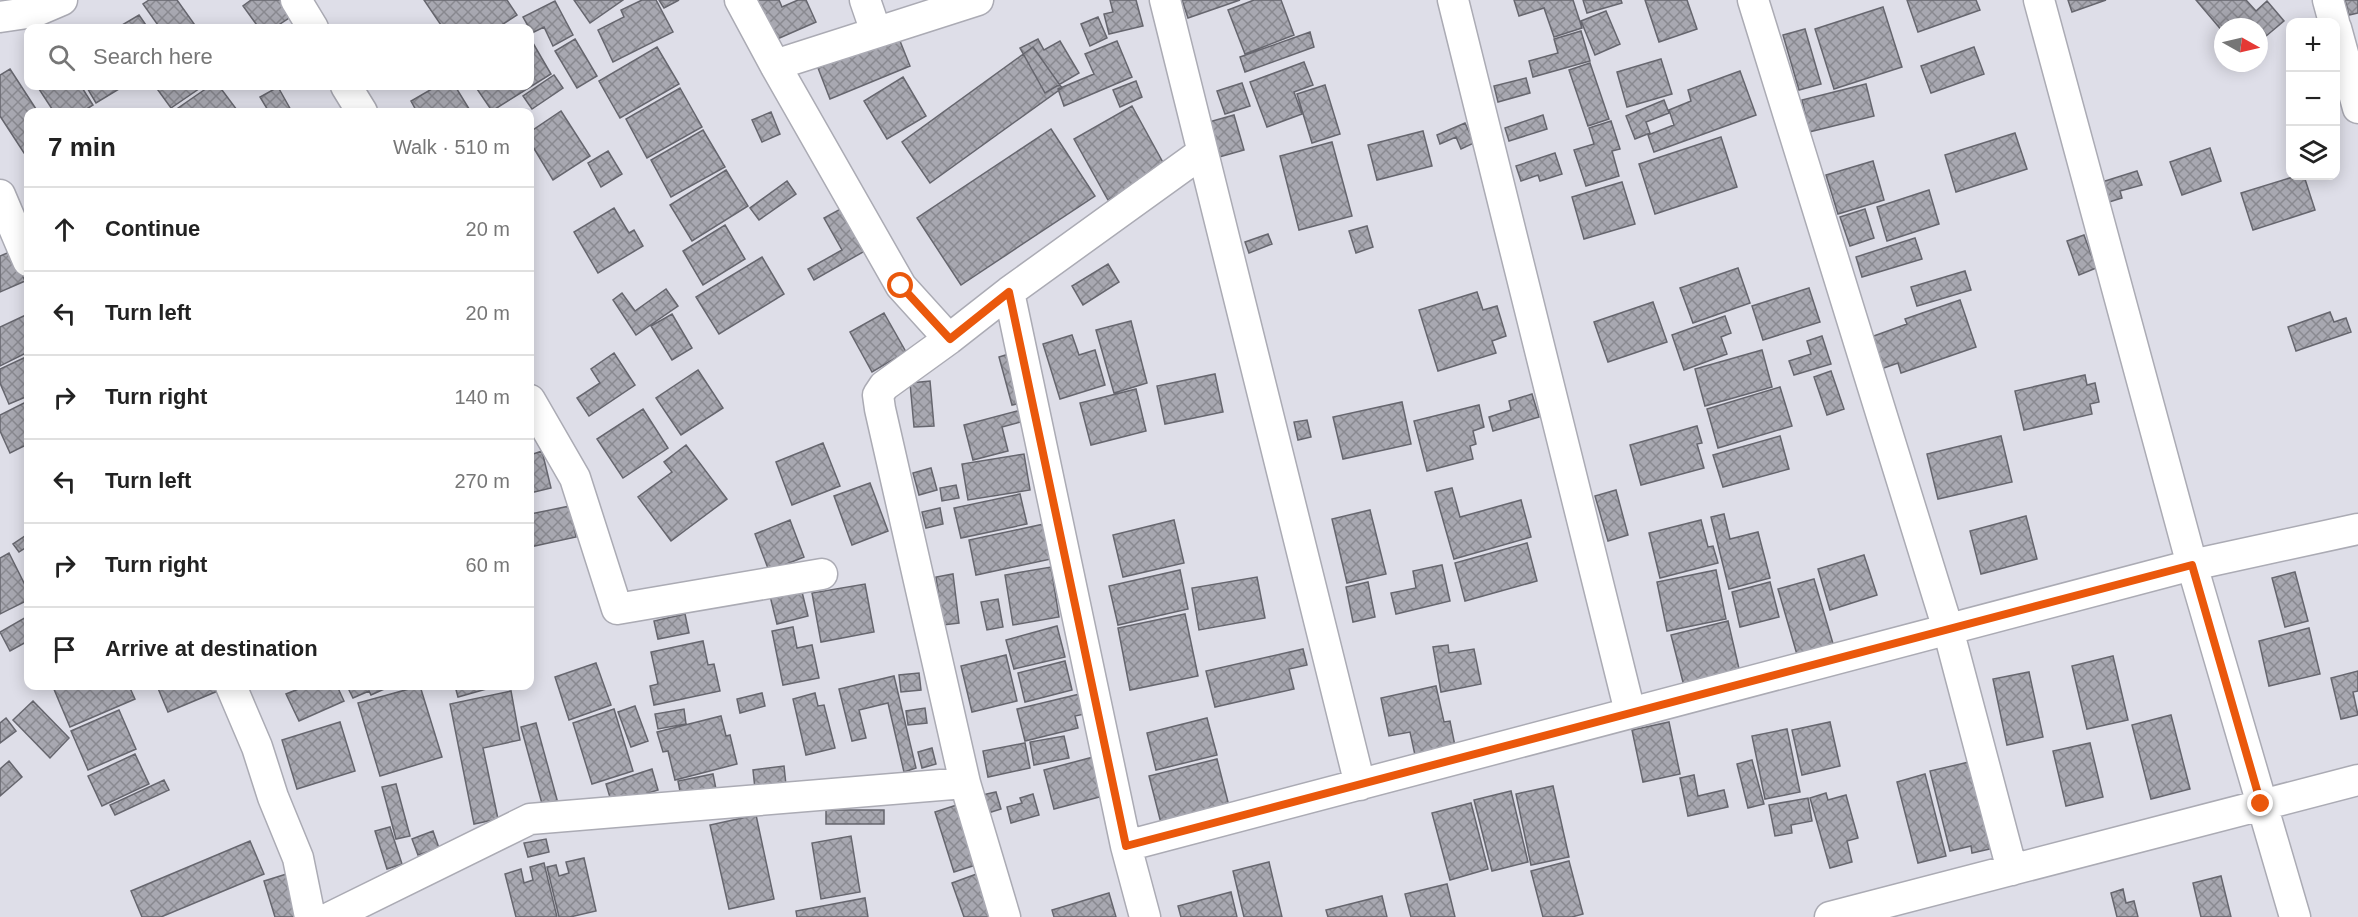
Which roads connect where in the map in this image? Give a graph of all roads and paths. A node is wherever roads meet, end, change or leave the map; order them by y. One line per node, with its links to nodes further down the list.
1 (62, 0): 11 (street)
2 (296, 0): 14 (street)
3 (740, 0): 17 (street)
4 (865, 0): 15 (street)
5 (978, 0): 15 (street)
6 (1165, 0): 21 (street)
7 (1453, 0): 32 (street)
8 (1752, 0): 30 (street)
9 (2039, 0): 28 (street)
10 (2328, 0): 13 (street)
11 (33, 6): 12 (street)
12 (0, 17)
13 (2333, 18)
14 (311, 24)
15 (876, 32): 17 (street)
16 (2340, 43): 20 (street)
17 (775, 65): 25 (street)
18 (348, 90): 19 (street)
19 (360, 108)
20 (2358, 108)
21 (1203, 152): 24 (street); 35 (street)
22 (0, 195): 23 (street)
23 (24, 252)
24 (1009, 292): 25 (street); 37 (street)
25 (950, 339): 34 (street)
26 (534, 407): 29 (street)
27 (2358, 529): 28 (street)
28 (2192, 565): 30 (street); 36 (street)
29 (822, 573)
30 (1948, 629): 32 (street); 38 (street)
31 (233, 690): 39 (street)
32 (1630, 712): 35 (street)
33 (2358, 780): 36 (street)
34 (965, 783): 40 (street); 41 (street)
35 (1360, 785): 37 (street)
36 (2261, 804): 38 (street); 44 (street)
37 (1126, 846): 42 (street)
38 (2012, 870): 43 (street)
39 (310, 917)
40 (331, 917)
41 (1005, 917)
42 (1145, 917)
43 (1830, 917)
44 (2295, 917)

